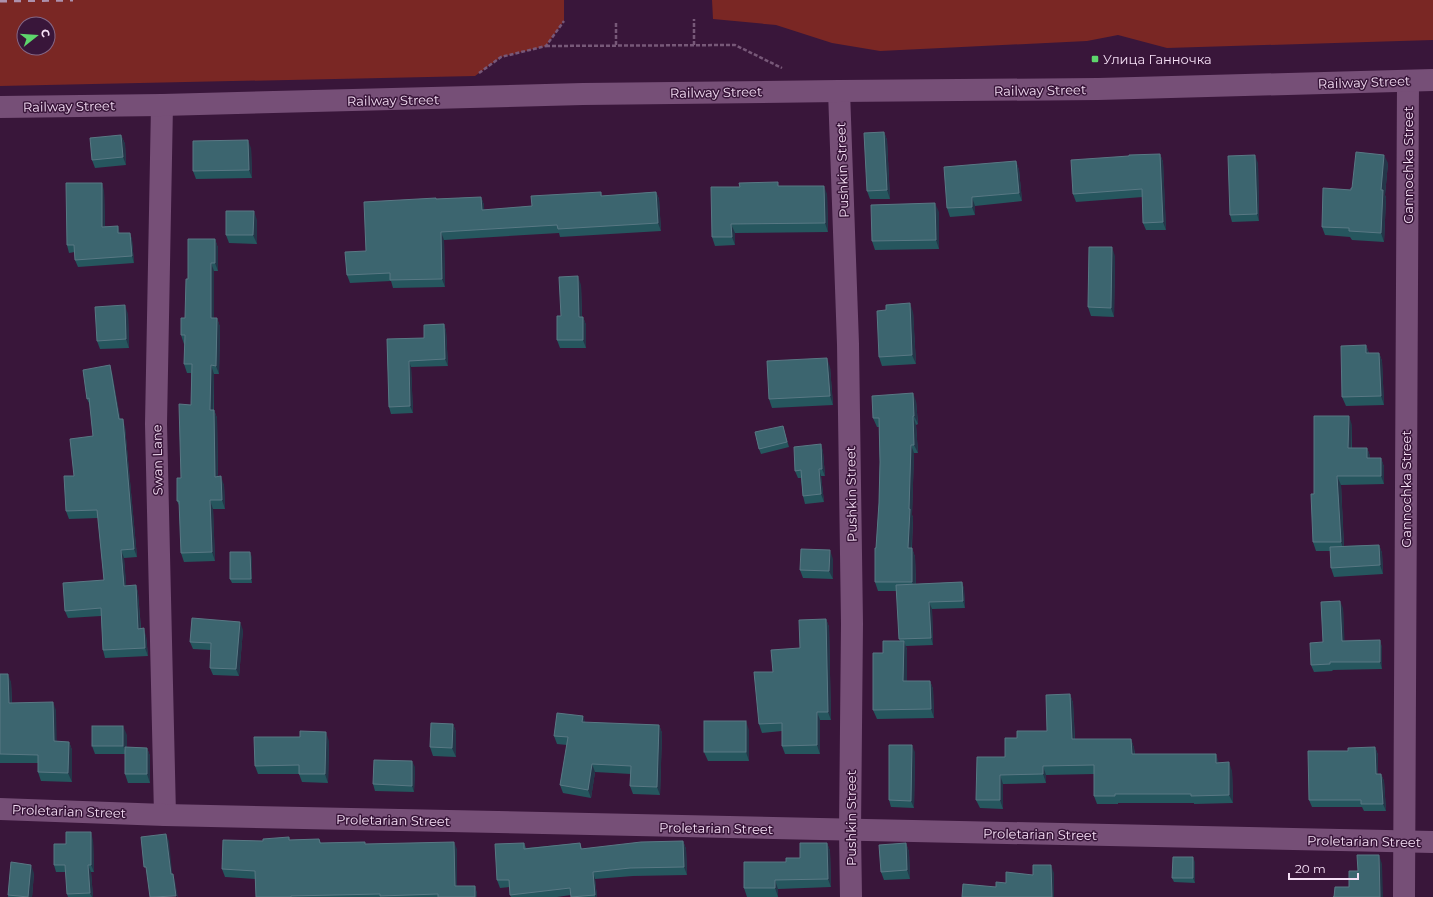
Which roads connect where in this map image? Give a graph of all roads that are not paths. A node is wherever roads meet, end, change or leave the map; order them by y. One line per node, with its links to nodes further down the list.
1 (1408, 80): 2 (street, Railway Street); 3 (street, Railway Street); 9 (street, Gannochka Street)
2 (1433, 80)
3 (840, 91): 4 (street, Railway Street); 8 (street, Pushkin Street)
4 (162, 105): 5 (street, Railway Street); 7 (street, Swan Lane)
5 (0, 107)
6 (0, 809): 7 (street, Proletarian Street)
7 (165, 815): 8 (street, Proletarian Street)
8 (850, 831): 9 (street, Proletarian Street); 11 (street, Pushkin Street)
9 (1404, 842): 10 (street, Proletarian Street); 12 (street, Gannochka Street)
10 (1433, 842)
11 (851, 897)
12 (1404, 897)

